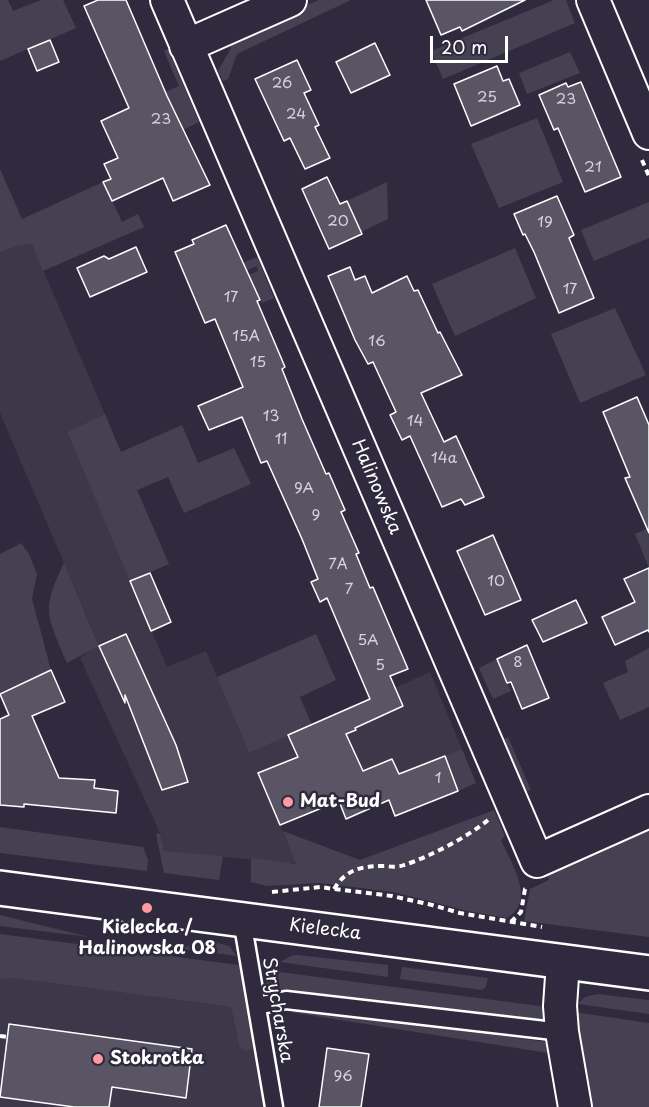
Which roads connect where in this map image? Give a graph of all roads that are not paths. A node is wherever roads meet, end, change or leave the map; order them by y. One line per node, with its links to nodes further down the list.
1 (167, 0): 4 (street, Halinowska)
2 (290, 0): 4 (street)
3 (593, 0): 5 (street)
4 (186, 46): 6 (street, Halinowska)
5 (649, 133)
6 (649, 811)
7 (0, 888): 8 (main road, Kielecka)
8 (242, 920): 9 (main road, Kielecka); 11 (lane, Strycharska)
9 (563, 962): 10 (main road, Kielecka); 12 (street)
10 (649, 973)
11 (257, 1006): 12 (lane); 13 (lane, Strycharska)
12 (562, 1032): 14 (street)
13 (274, 1107)
14 (575, 1107)

